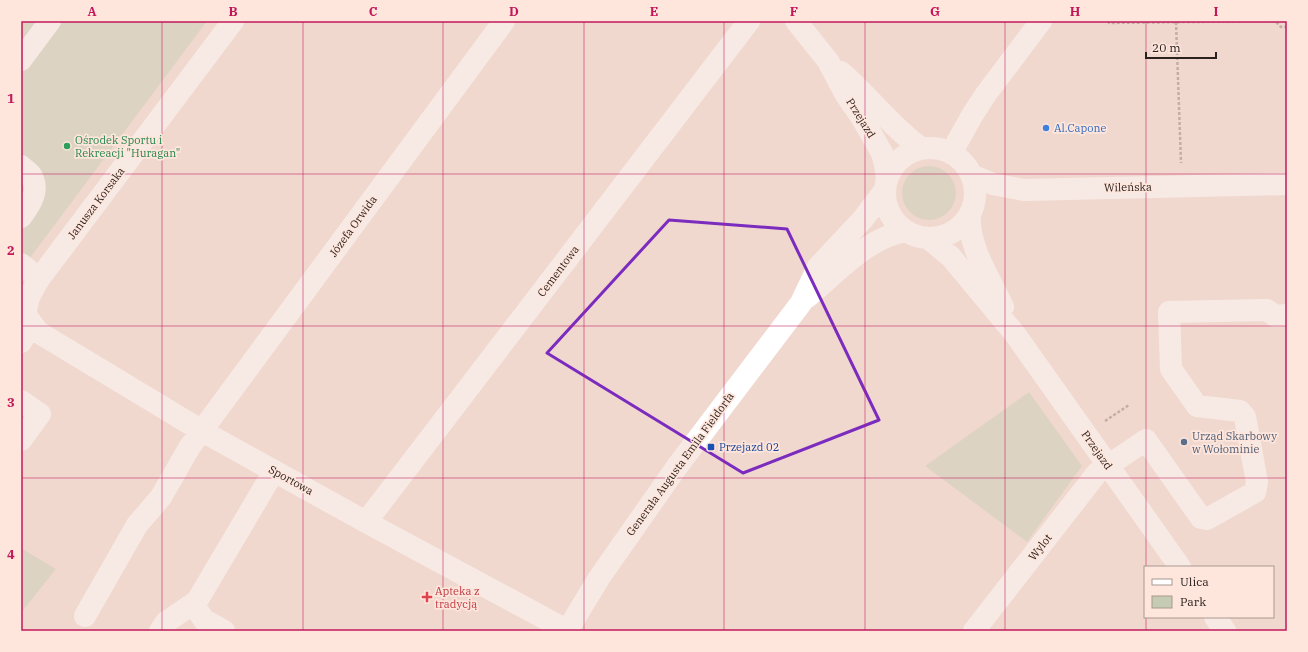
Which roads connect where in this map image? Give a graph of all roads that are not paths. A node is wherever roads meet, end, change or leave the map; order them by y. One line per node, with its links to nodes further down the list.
1 (50, 21): 7 (street)
2 (233, 21): 20 (street, Janusza Korsaka)
3 (504, 21): 27 (street, Józefa Orwida)
4 (749, 21): 31 (street, Cementowa)
5 (796, 21): 8 (street, Przejazd)
6 (1041, 21): 10 (street)
7 (21, 60)
8 (828, 60): 9 (street, Przejazd); 14 (street, Przejazd)
9 (921, 148): 10 (street); 14 (street)
10 (952, 153): 12 (street)
11 (21, 166): 16 (street)
12 (971, 175): 13 (street, Wileńska); 15 (street)
13 (1287, 184)
14 (886, 185): 17 (street); 21 (street, Generała Augusta Emila Fieldorfa)
15 (970, 213): 18 (street); 24 (street, Przejazd)
16 (21, 217)
17 (906, 231): 18 (street); 21 (street, Generała Augusta Emila Fieldorfa)
18 (928, 238): 24 (street, Przejazd)
19 (21, 264): 20 (street)
20 (39, 279): 23 (street, Janusza Korsaka)
21 (801, 303): 38 (street, Generała Augusta Emila Fieldorfa)
22 (1287, 315): 29 (street, Wylot)
23 (29, 319): 25 (street, Janusza Korsaka); 27 (street, Sportowa)
24 (1015, 334): 29 (street, Przejazd)
25 (21, 342)
26 (21, 401): 28 (street)
27 (202, 431): 30 (street, Sportowa); 33 (street, Józefa Orwida)
28 (21, 440)
29 (1108, 465): 32 (street, Przejazd); 39 (street, Wylot)
30 (274, 471): 31 (street, Sportowa); 34 (street)
31 (366, 522): 38 (street, Sportowa)
32 (1179, 566)
33 (85, 616)
34 (198, 618): 36 (street); 37 (street)
35 (1216, 618): 40 (street)
36 (160, 631)
37 (224, 631)
38 (568, 631)
39 (974, 631)
40 (1225, 631)

